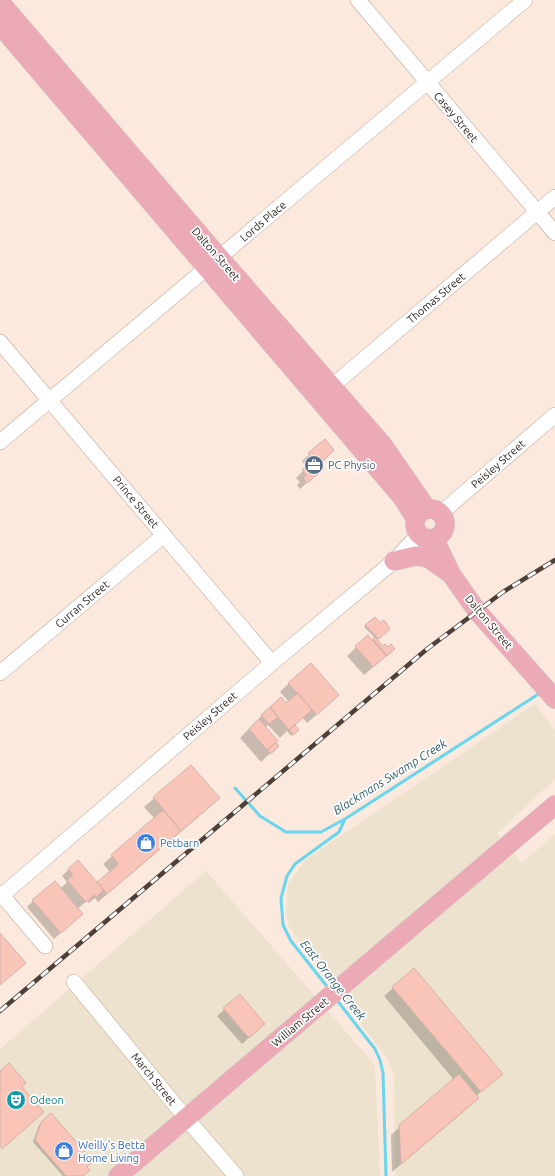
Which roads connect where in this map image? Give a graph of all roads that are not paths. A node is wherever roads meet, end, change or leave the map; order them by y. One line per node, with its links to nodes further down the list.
1 (358, 0): 5 (street, Casey Street)
2 (525, 0): 5 (street, Lords Place)
3 (0, 1): 9 (main road, Dalton Street)
4 (0, 25): 9 (main road, Dalton Street)
5 (427, 82): 7 (street, Casey Street); 9 (street, Lords Place)
6 (555, 197): 7 (street, Thomas Street)
7 (537, 212): 8 (street, Casey Street); 11 (street, Thomas Street)
8 (555, 233)
9 (213, 263): 11 (main road, Dalton Street); 12 (main road, Dalton Street); 13 (street, Lords Place)
10 (0, 342): 13 (street, Prince Street)
11 (332, 386): 12 (street, Thomas Street); 16 (main road, Dalton Street)
12 (318, 398): 16 (main road, Dalton Street)
13 (50, 400): 15 (street, Lords Place); 17 (street, Prince Street)
14 (555, 415): 16 (street, Peisley Street)
15 (0, 442)
16 (427, 523): 18 (street, Peisley Street); 19 (main road, Dalton Street)
17 (164, 535): 20 (street, Prince Street); 21 (street, Curran Street)
18 (394, 561): 19 (main road); 20 (street, Peisley Street)
19 (452, 574): 22 (main road, Dalton Street)
20 (272, 663): 24 (street, Peisley Street)
21 (0, 673)
22 (549, 692)
23 (555, 805): 27 (main road, William Street)
24 (1, 895): 25 (street)
25 (45, 946)
26 (74, 982): 27 (street, March Street)
27 (186, 1118): 28 (main road, William Street); 29 (street, March Street)
28 (118, 1176)
29 (236, 1176)

